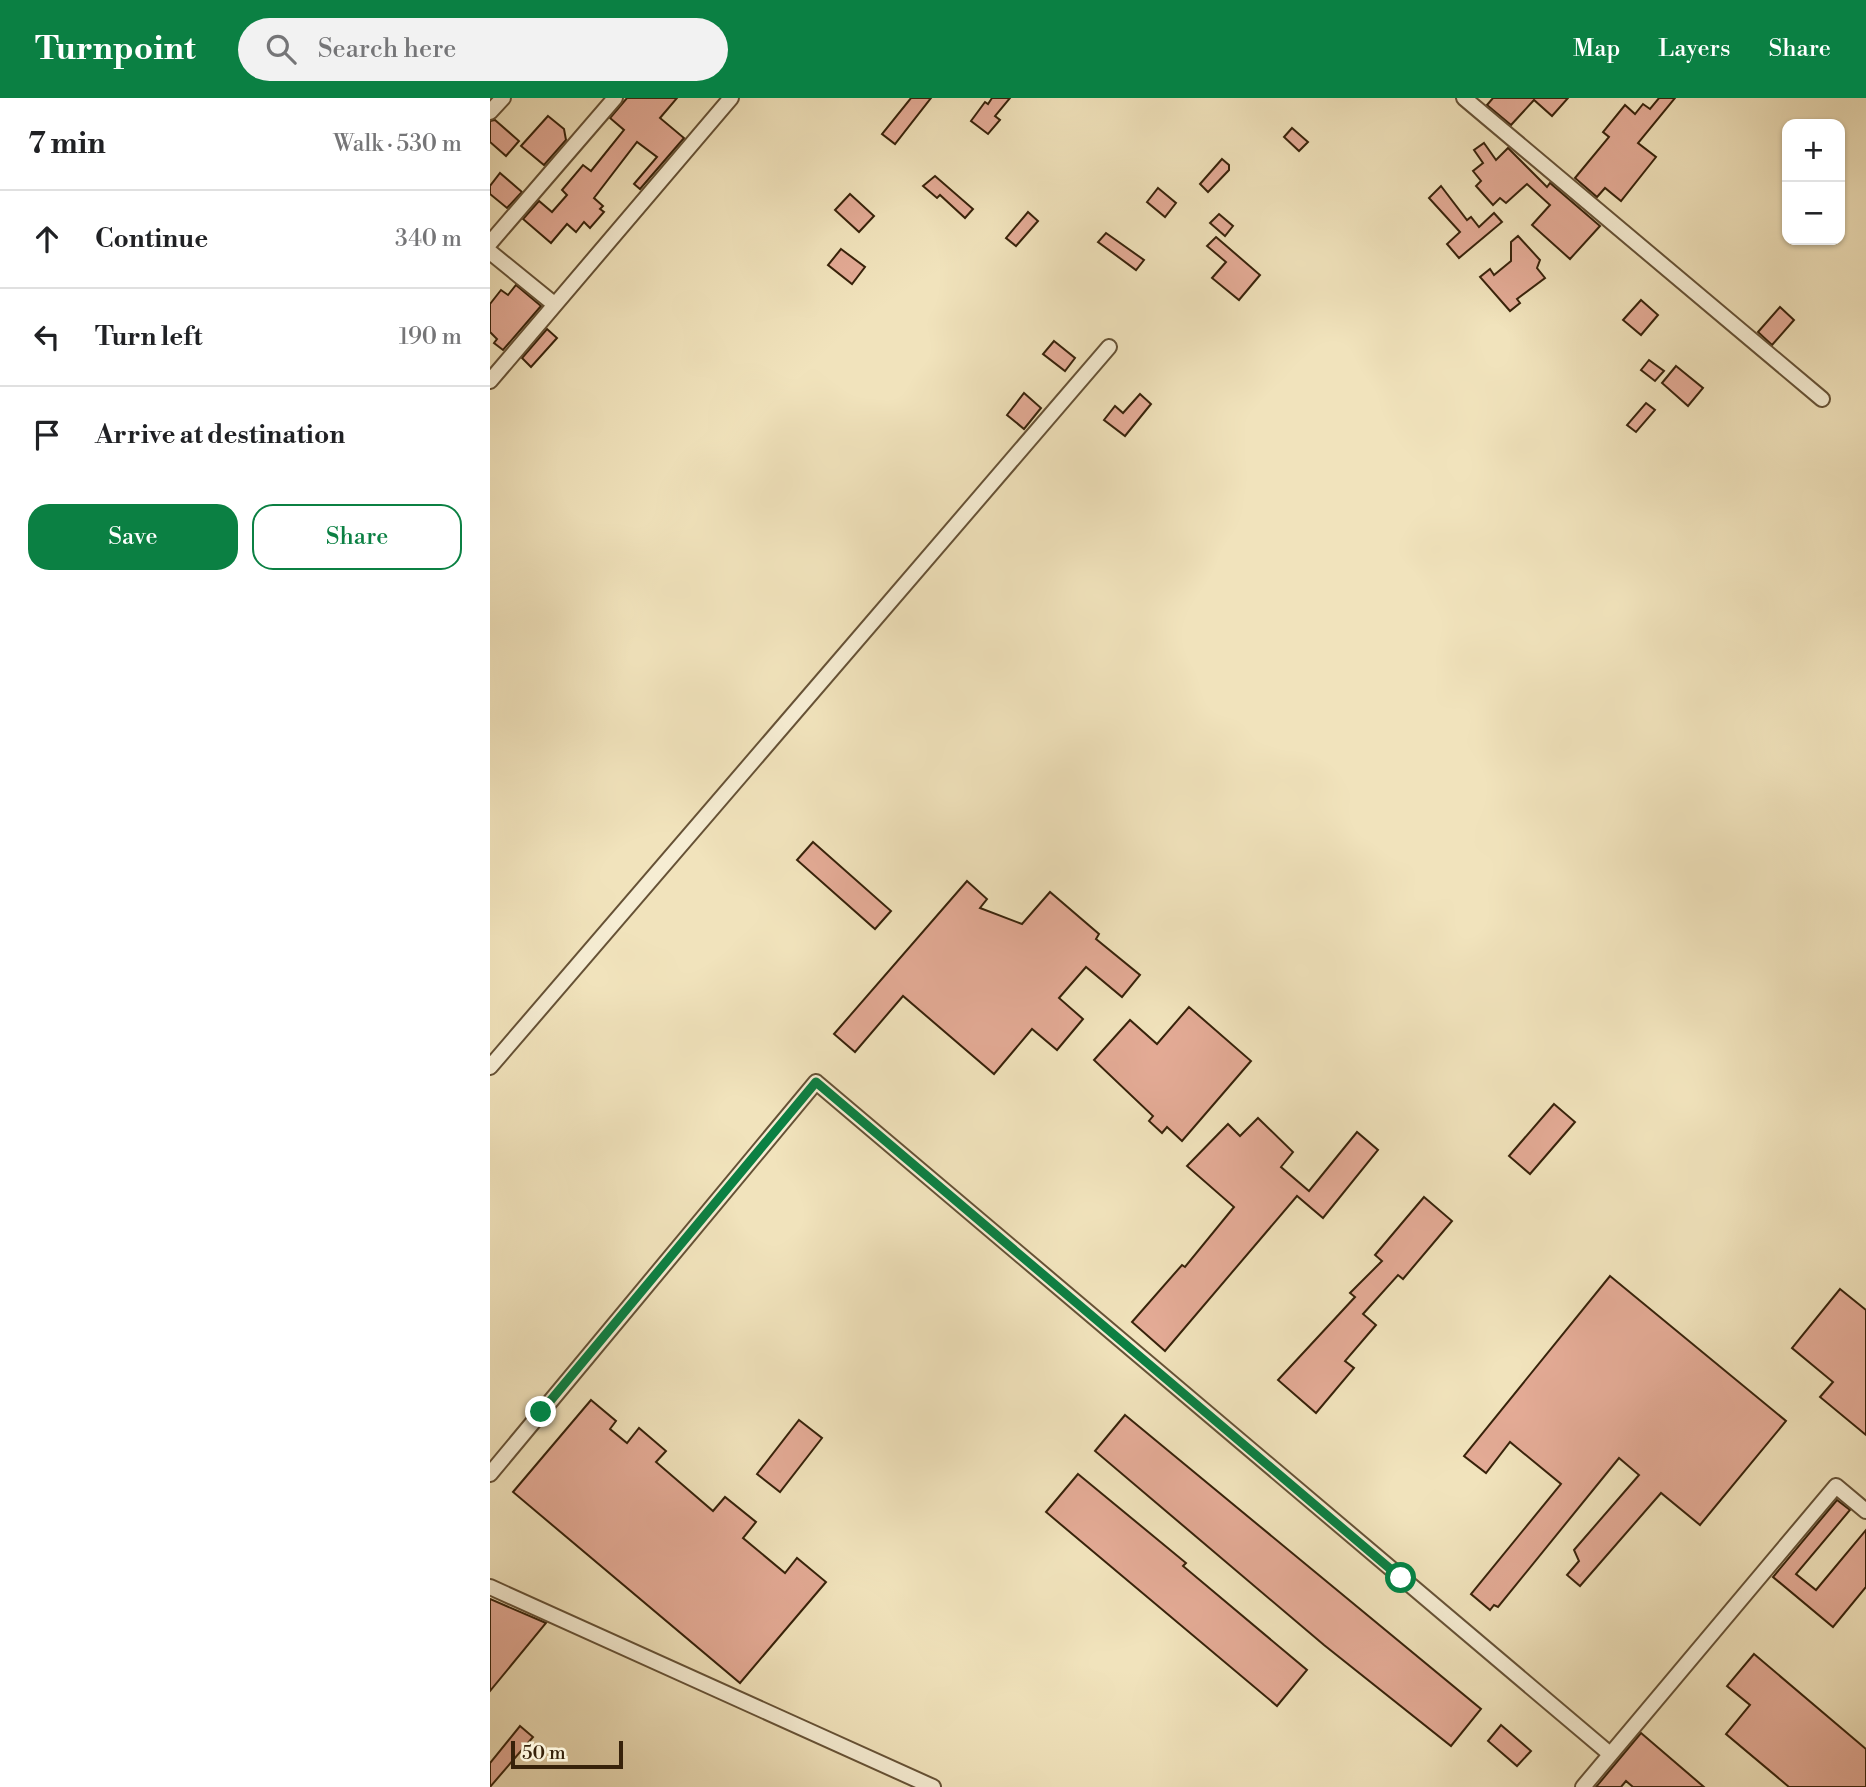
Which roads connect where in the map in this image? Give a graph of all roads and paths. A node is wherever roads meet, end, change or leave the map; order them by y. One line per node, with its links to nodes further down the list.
1 (503, 98): 5 (street)
2 (615, 98): 6 (street)
3 (731, 98): 8 (street)
4 (1464, 98): 11 (street)
5 (490, 112)
6 (490, 243)
7 (490, 252): 8 (street)
8 (554, 304): 10 (street)
9 (1109, 347): 12 (street)
10 (493, 371)
11 (1822, 399)
12 (490, 1067)
13 (490, 1474): 16 (street)
14 (1866, 1511): 16 (street)
15 (490, 1587): 17 (street)
16 (1610, 1754): 18 (street)
17 (933, 1787)
18 (1583, 1787)

